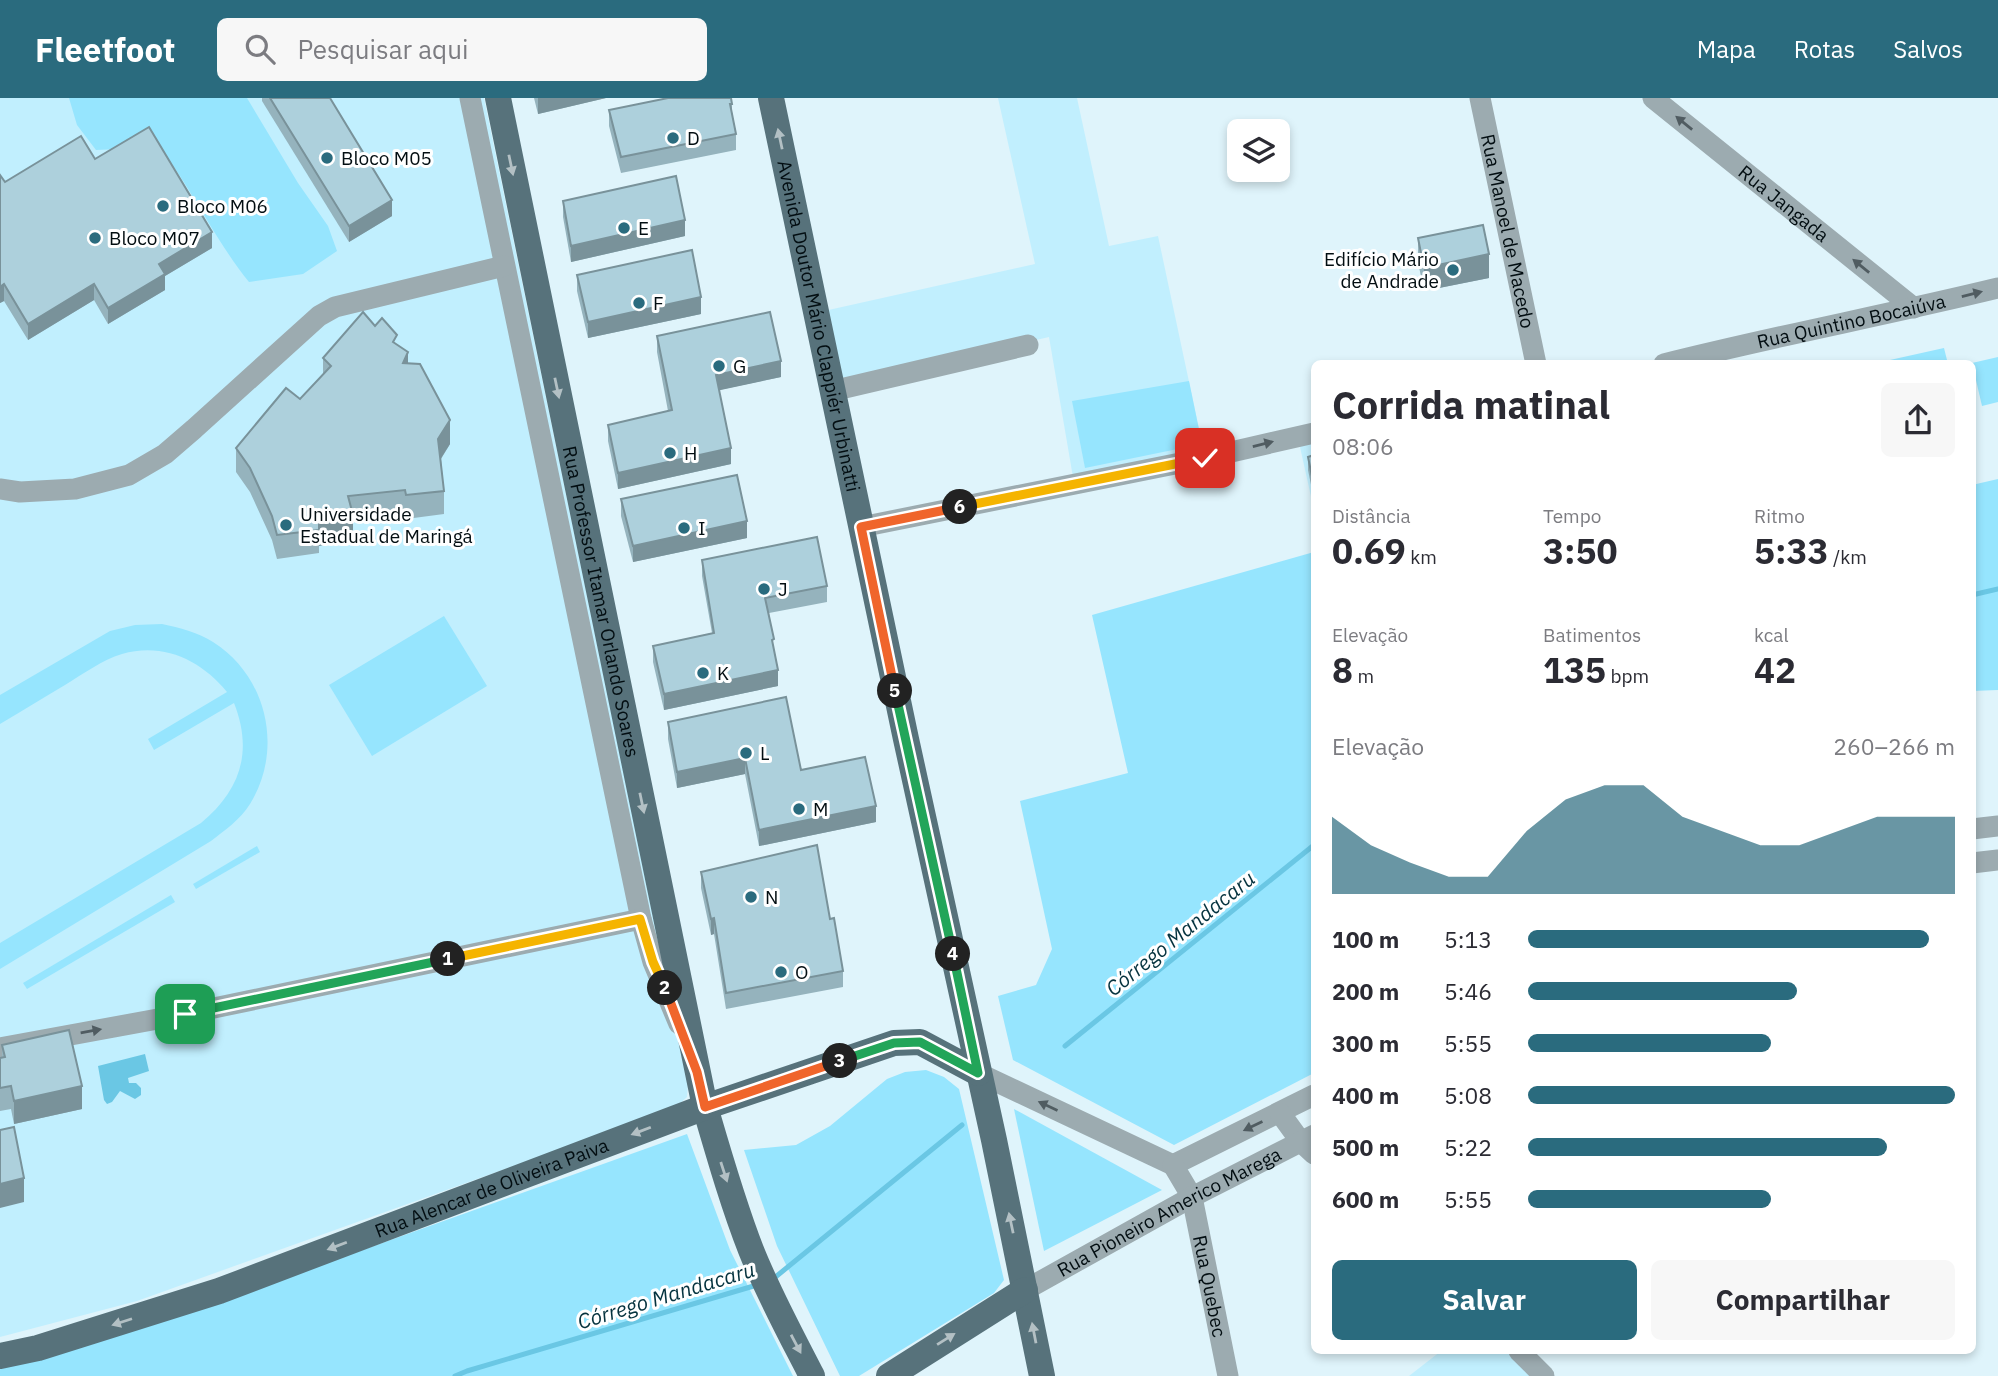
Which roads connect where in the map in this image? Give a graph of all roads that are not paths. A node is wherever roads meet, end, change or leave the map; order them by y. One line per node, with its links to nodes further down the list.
1 (470, 98): 6 (street)
2 (498, 98): 22 (main road, Rua Professor Itamar Orlando Soares, one-way to 22)
3 (771, 98): 12 (main road, Avenida Doutor Mário Clappiér Urbinatti, one-way to 3)
4 (1480, 98): 10 (street, Rua Manoel de Macedo)
5 (1653, 98): 8 (street, Rua Jangada, one-way to 5)
6 (503, 267): 14 (street); 20 (street)
7 (1998, 288): 8 (street, Rua Quintino Bocaiúva, one-way to 7)
8 (1914, 308): 11 (street, Rua Quintino Bocaiúva)
9 (1028, 345): 12 (street)
10 (1535, 360)
11 (1679, 360)
12 (832, 391): 15 (main road, Avenida Doutor Mário Clappiér Urbinatti)
13 (1311, 434): 15 (street, one-way to 13)
14 (0, 489)
15 (861, 527): 23 (main road, Avenida Doutor Mário Clappiér Urbinatti)
16 (1998, 826): 17 (street)
17 (1976, 829)
18 (1998, 860): 19 (street)
19 (1976, 863)
20 (640, 919): 21 (street, one-way to 20); 22 (street)
21 (0, 1048)
22 (697, 1072): 25 (main road, Rua Professor Itamar Orlando Soares)
23 (978, 1073): 25 (main road, Rua Alencar de Oliveira Paiva); 28 (street, one-way to 23); 30 (main road, Avenida Doutor Mário Clappiér Urbinatti, one-way to 23)
24 (1311, 1097): 26 (street)
25 (705, 1107): 32 (main road, Rua Alencar de Oliveira Paiva, one-way to 32); 33 (main road, one-way to 33)
26 (1280, 1113): 27 (street); 28 (street, one-way to 28)
27 (1310, 1143): 29 (street, Rua Pioneiro Americo Marega)
28 (1173, 1166): 29 (street)
29 (1192, 1197): 30 (street, Rua Pioneiro Americo Marega); 36 (street, Rua Quebec)
30 (1025, 1290): 34 (main road, one-way to 30); 35 (main road, Avenida Doutor Mário Clappiér Urbinatti, one-way to 30)
31 (1522, 1354): 37 (street)
32 (0, 1356)
33 (812, 1376)
34 (889, 1376)
35 (1042, 1376)
36 (1228, 1376)
37 (1544, 1376)

